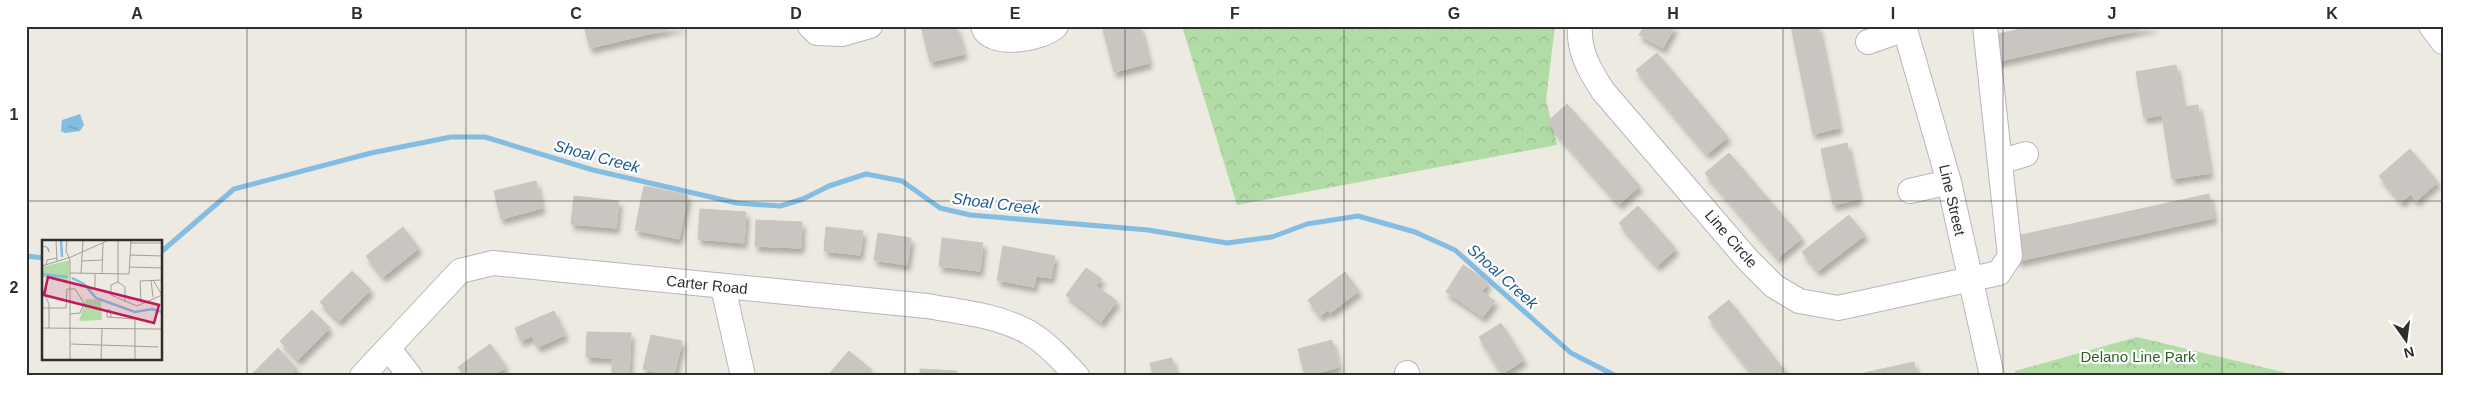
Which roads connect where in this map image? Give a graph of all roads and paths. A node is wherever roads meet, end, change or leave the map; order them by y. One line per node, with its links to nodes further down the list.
1 (810, 26): 2 (street)
2 (870, 26)
3 (983, 26): 4 (street)
4 (1056, 26)
5 (1580, 26): 15 (street, Line Circle)
6 (1985, 26): 12 (street, Line Circle)
7 (2430, 26): 10 (street)
8 (1904, 28): 9 (street); 13 (street, Line Street)
9 (1868, 42)
10 (2443, 42)
11 (2026, 154): 12 (street)
12 (2000, 162): 15 (street, Line Circle)
13 (1949, 182): 14 (street); 15 (street, Line Street)
14 (1910, 191)
15 (1969, 281): 22 (street, Line Street)
16 (724, 287): 17 (street, Carter Road); 20 (street); 21 (street, Carter Road)
17 (389, 349): 18 (street, Carter Road); 19 (street)
18 (362, 376)
19 (410, 376)
20 (742, 376)
21 (1077, 376)
22 (1992, 376)

